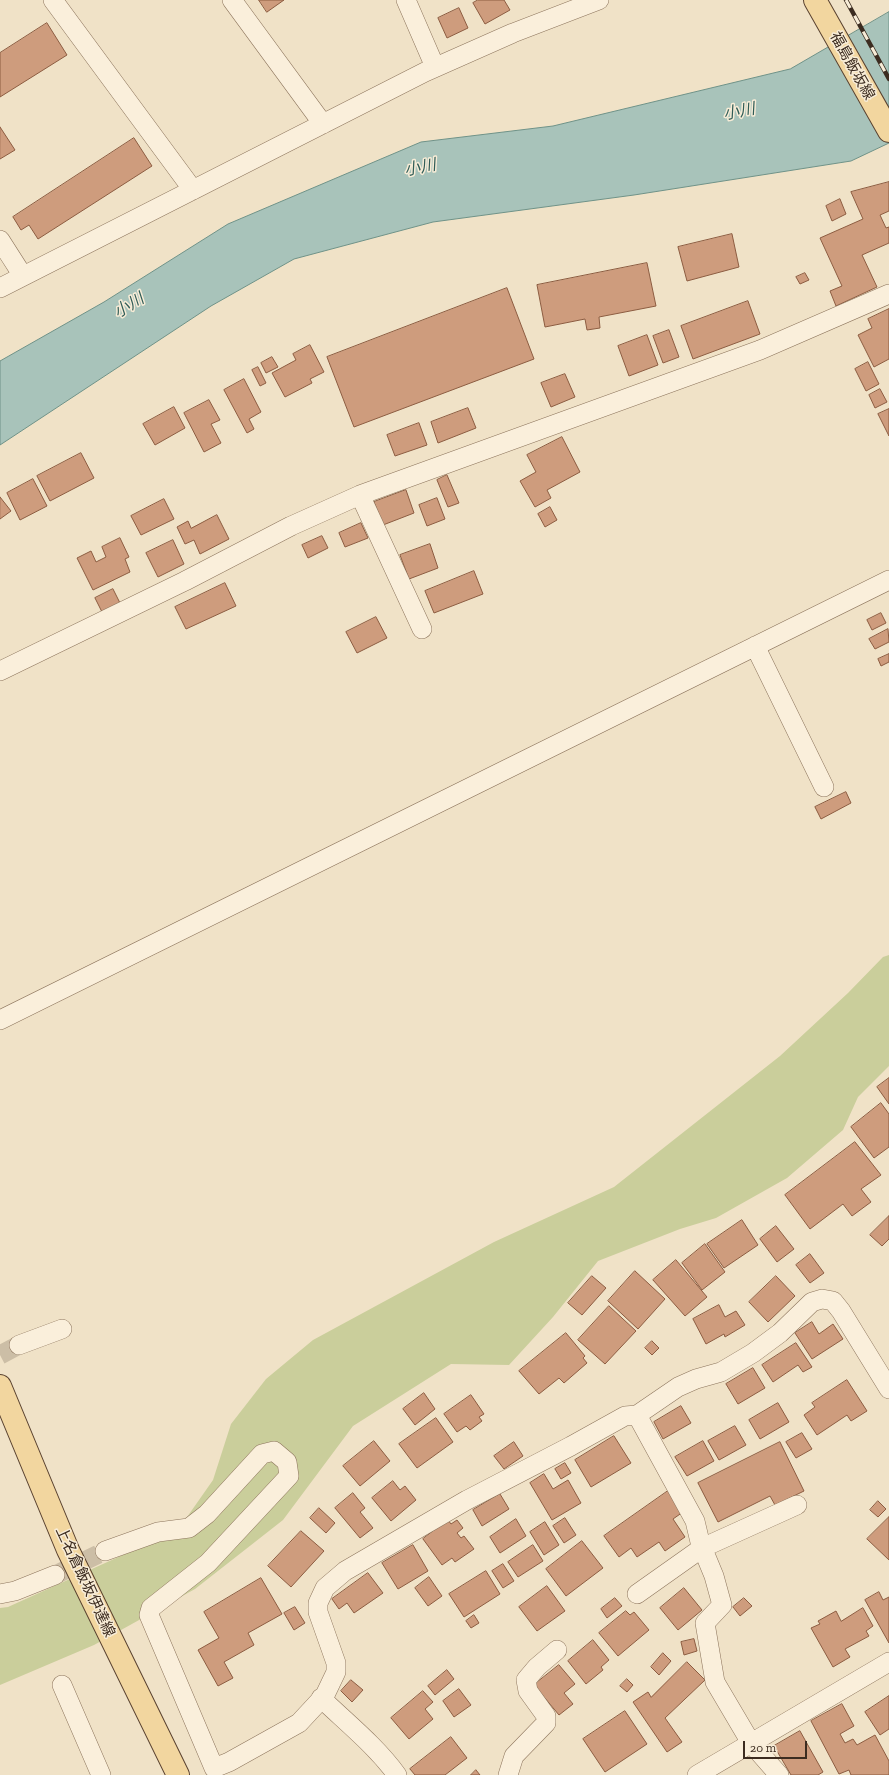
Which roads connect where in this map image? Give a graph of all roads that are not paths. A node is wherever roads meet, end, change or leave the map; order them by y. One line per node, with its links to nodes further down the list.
1 (53, 0): 9 (street)
2 (232, 0): 7 (street)
3 (406, 0): 6 (street)
4 (599, 0): 6 (street)
5 (815, 0): 8 (main road, 福島飯坂線)
6 (435, 67): 7 (street)
7 (323, 124): 9 (street)
8 (889, 131)
9 (193, 190): 11 (street)
10 (0, 240): 11 (street)
11 (24, 276): 12 (street)
12 (0, 288)
13 (889, 294): 14 (street)
14 (360, 495): 16 (street); 18 (street)
15 (889, 580): 17 (street)
16 (422, 629)
17 (755, 646): 19 (street); 20 (street)
18 (0, 671)
19 (824, 787)
20 (0, 1020)
21 (62, 1329): 22 (street)
22 (19, 1345)
23 (0, 1386): 38 (main road, 上名倉飯坂伊達線)
24 (889, 1389): 25 (street)
25 (637, 1415): 27 (street); 35 (street)
26 (797, 1505): 27 (street)
27 (702, 1548): 31 (street); 36 (street)
28 (105, 1551): 35 (street)
29 (55, 1575): 30 (street)
30 (0, 1594)
31 (637, 1594)
32 (557, 1650): 40 (street)
33 (889, 1663): 36 (street)
34 (62, 1685): 37 (street)
35 (321, 1698): 39 (street)
36 (751, 1743): 41 (street); 42 (street)
37 (101, 1775)
38 (178, 1775)
39 (397, 1775)
40 (508, 1775)
41 (697, 1775)
42 (779, 1775)

